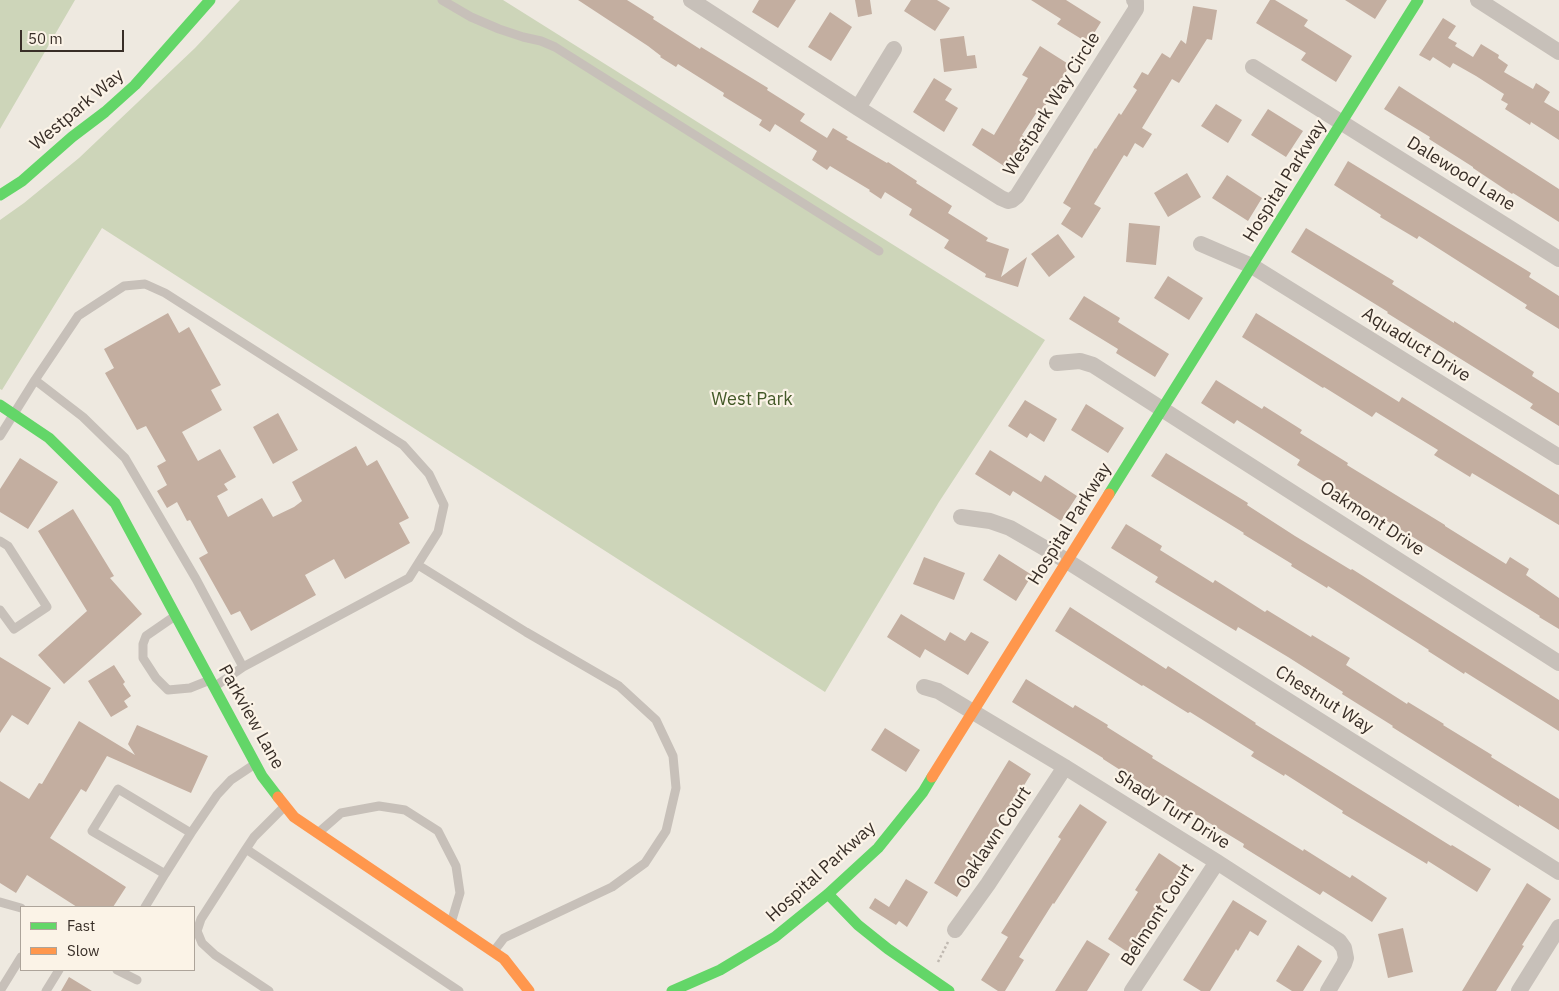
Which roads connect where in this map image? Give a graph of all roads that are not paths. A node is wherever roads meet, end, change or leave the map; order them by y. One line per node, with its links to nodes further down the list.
1 (210, 0): 12 (street, Westpark Way)
2 (442, 0): 14 (lane)
3 (1134, 0): 10 (street, Westpark Way Circle)
4 (1418, 0): 11 (street, Hospital Parkway)
5 (1478, 0): 8 (street)
6 (701, 3): 10 (street, Westpark Way Circle)
7 (894, 50): 10 (street)
8 (1559, 52)
9 (1253, 67): 11 (street, Dalewood Lane)
10 (858, 108)
11 (1342, 123): 15 (street, Dalewood Lane); 16 (street, Hospital Parkway)
12 (0, 195)
13 (1201, 244): 16 (street, Aquaduct Drive)
14 (879, 251)
15 (1559, 260)
16 (1252, 266): 20 (street, Hospital Parkway); 23 (street, Aquaduct Drive)
17 (1057, 363): 20 (street, Oakmont Drive)
18 (35, 380): 21 (lane); 27 (lane); 31 (lane)
19 (0, 405): 21 (street, Parkview Lane)
20 (1163, 408): 26 (street, Hospital Parkway); 30 (street, Oakmont Drive)
21 (14, 415): 22 (lane); 29 (street, Parkview Lane)
22 (0, 436)
23 (1559, 458)
24 (961, 517): 26 (street, Chestnut Way)
25 (0, 541): 28 (lane)
26 (1068, 561): 34 (street, Hospital Parkway); 42 (street, Chestnut Way)
27 (418, 564): 31 (lane); 51 (lane)
28 (0, 610)
29 (176, 615): 32 (street, Parkview Lane); 32 (lane)
30 (1559, 663)
31 (243, 667): 32 (lane)
32 (212, 683): 35 (street, Parkview Lane)
33 (924, 687): 34 (street, Shady Turf Drive)
34 (974, 711): 36 (street, Shady Turf Drive); 44 (street, Hospital Parkway)
35 (255, 764): 37 (street, Parkview Lane); 38 (lane)
36 (1065, 767): 41 (street, Shady Turf Drive); 50 (street, Oaklawn Court)
37 (285, 806): 39 (street, Parkview Lane); 40 (lane)
38 (191, 833): 43 (lane); 43 (lane)
39 (318, 833): 48 (street, Parkview Lane); 48 (lane)
40 (246, 849): 58 (lane); 59 (lane)
41 (1217, 862): 63 (street, Belmont Court); 64 (street, Shady Turf Drive)
42 (1559, 872)
43 (165, 874): 46 (lane)
44 (828, 894): 61 (street, Hospital Parkway); 62 (street)
45 (0, 902): 47 (lane)
46 (146, 906)
47 (20, 908)
48 (451, 923): 51 (street, Parkview Lane)
49 (1559, 927): 65 (street)
50 (954, 930)
51 (494, 951): 60 (street, Parkview Lane)
52 (20, 959): 56 (lane)
53 (58, 971): 57 (lane)
54 (119, 971): 55 (lane)
55 (137, 980)
56 (0, 991)
57 (46, 991)
58 (269, 991)
59 (458, 991)
60 (530, 991)
61 (672, 991)
62 (948, 991)
63 (1132, 991)
64 (1328, 991)
65 (1520, 991)

